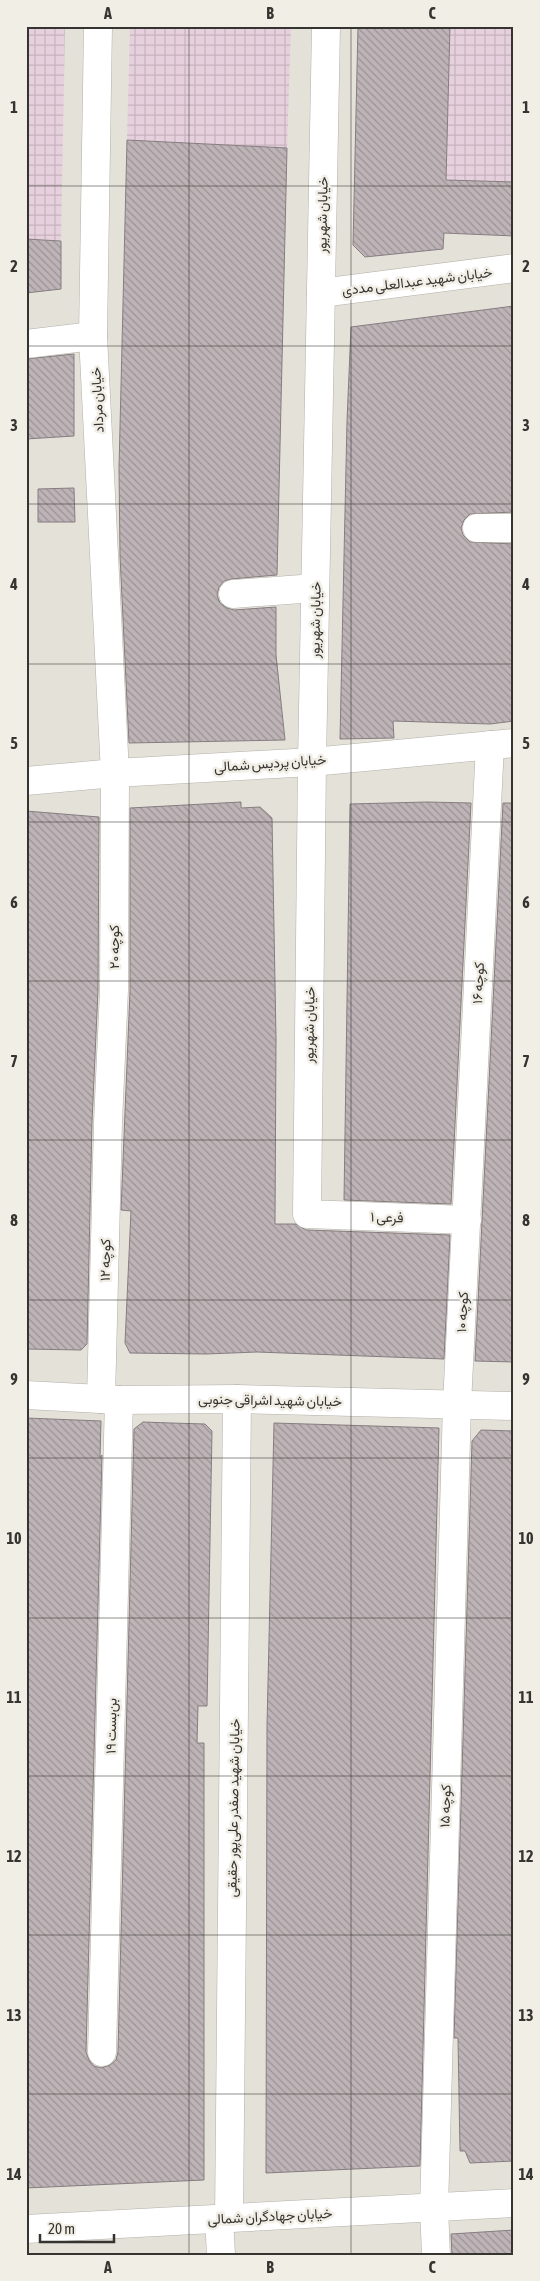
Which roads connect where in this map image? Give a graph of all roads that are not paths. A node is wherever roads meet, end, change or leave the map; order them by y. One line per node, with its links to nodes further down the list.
1 (98, 26): 5 (street, خیابان مرداد)
2 (326, 26): 4 (street, خیابان شهریور)
3 (514, 268): 4 (street, خیابان شهید عبدالعلی مددی)
4 (321, 294): 9 (street, خیابان شهریور)
5 (93, 336): 6 (street); 13 (street, خیابان مرداد)
6 (26, 344)
7 (477, 528): 8 (street)
8 (514, 528)
9 (315, 588): 10 (street); 12 (street, خیابان شهریور)
10 (233, 594)
11 (502, 744): 12 (street, خیابان پردیس شمالی); 17 (street, کوچه ۱۶)
12 (312, 762): 13 (street, خیابان پردیس شمالی); 16 (street, خیابان شهریور)
13 (115, 773): 14 (street, خیابان پردیس شمالی); 15 (street, کوچه ۲۰)
14 (26, 780)
15 (108, 1122): 20 (street, کوچه ۱۲)
16 (307, 1214): 17 (street, فرعی ۱)
17 (467, 1220): 21 (street, کوچه ۱۰)
18 (26, 1395): 20 (street, خیابان شهید اشراقی جنوبی)
19 (237, 1398): 20 (street, خیابان شهید اشراقی جنوبی); 21 (street, خیابان شهید اشراقی جنوبی); 26 (street, خیابان شهید صفدر علی‌پور حقیقی)
20 (110, 1399): 23 (street, بن‌بست ۱۹)
21 (457, 1404): 22 (street, خیابان شهید اشراقی جنوبی); 25 (street, کوچه ۱۵)
22 (514, 1406)
23 (102, 2052)
24 (514, 2203): 25 (street, خیابان جهادگران شمالی)
25 (434, 2208): 26 (street, خیابان جهادگران شمالی); 29 (street, کوچه ۱۵)
26 (224, 2219): 27 (street, خیابان جهادگران شمالی); 28 (street)
27 (26, 2229)
28 (221, 2255)
29 (436, 2255)

